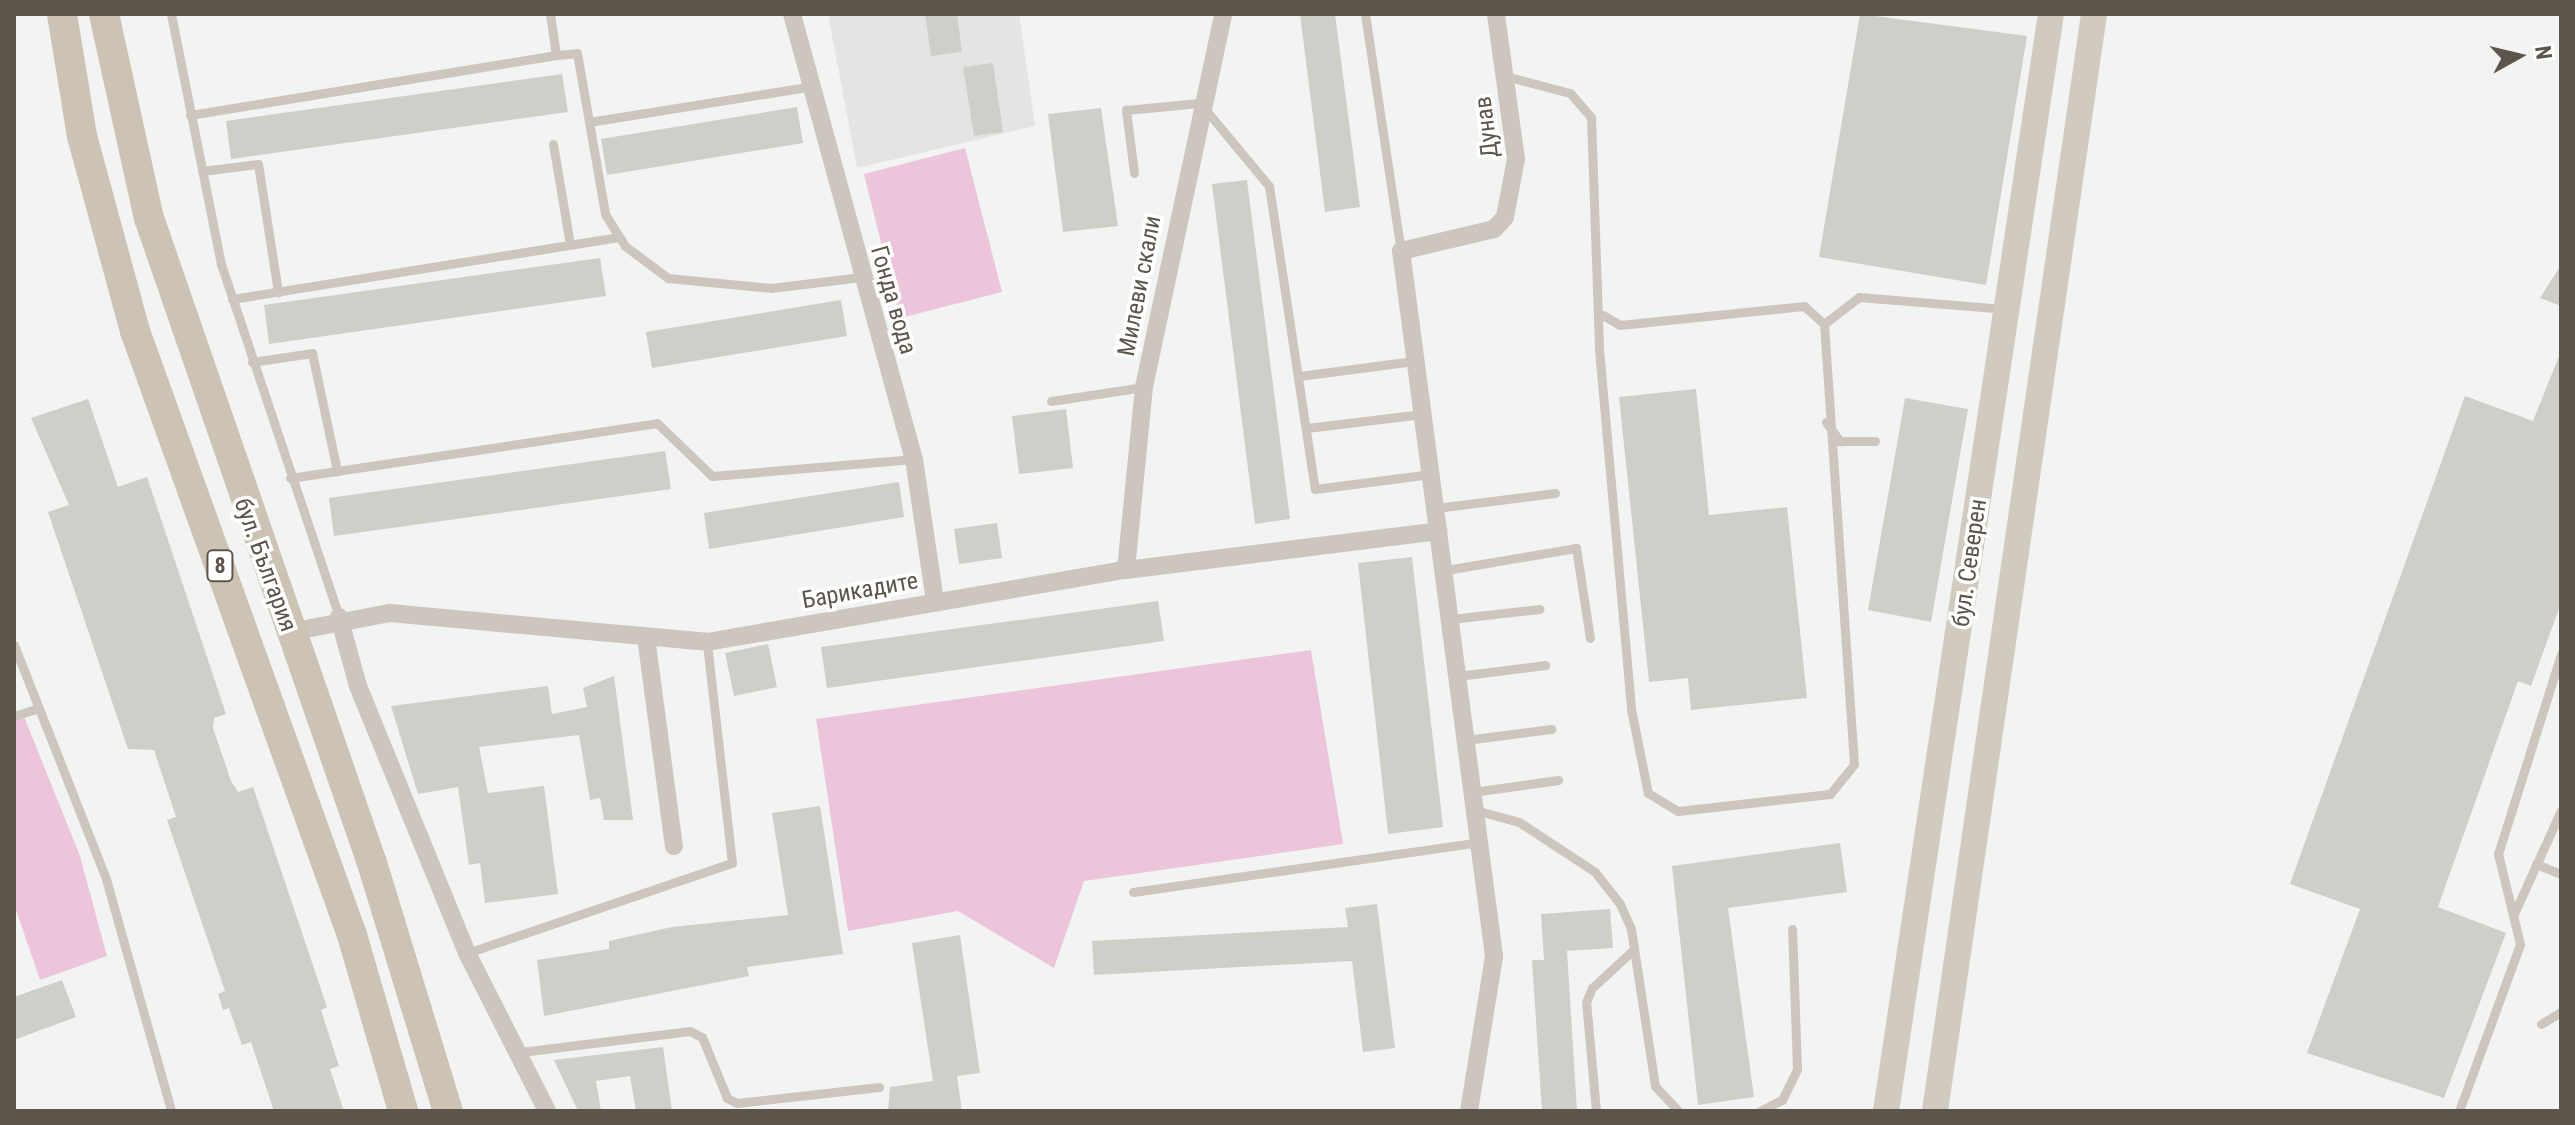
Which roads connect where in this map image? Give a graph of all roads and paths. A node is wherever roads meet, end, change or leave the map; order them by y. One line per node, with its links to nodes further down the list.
1 (62, 14): 80 (main road, 8)
2 (104, 14): 51 (main road, бул. България / 8)
3 (171, 14): 15 (lane)
4 (550, 14): 11 (lane)
5 (792, 14): 13 (street, Гонда вода)
6 (1223, 14): 14 (street, Милеви скали)
7 (1365, 14): 22 (lane)
8 (1496, 14): 12 (street, Дунав)
9 (2051, 14): 26 (main road, бул. Северен)
10 (2094, 14): 88 (main road, бул. Северен)
11 (556, 55): 15 (lane); 16 (lane)
12 (1505, 76): 22 (street, Дунав); 27 (lane)
13 (807, 87): 16 (lane); 23 (street, Гонда вода)
14 (1200, 103): 19 (lane); 31 (lane); 32 (street, Милеви скали)
15 (190, 115): 18 (lane)
16 (589, 122): 20 (lane)
17 (553, 144): 21 (lane)
18 (202, 171): 24 (lane); 25 (lane)
19 (1134, 173)
20 (619, 237): 21 (lane); 23 (lane)
21 (570, 245): 24 (lane)
22 (1401, 251): 29 (street)
23 (861, 277): 38 (street, Гонда вода)
24 (278, 292): 25 (lane)
25 (232, 299): 30 (lane)
26 (2007, 309): 28 (lane); 87 (main road, бул. Северен)
27 (1603, 315): 28 (lane); 35 (lane)
28 (1824, 324): 35 (lane)
29 (1414, 361): 31 (lane); 34 (street)
30 (252, 362): 39 (lane); 41 (lane)
31 (1299, 376): 36 (lane)
32 (1144, 387): 33 (lane); 45 (street, Милеви скали)
33 (1051, 401)
34 (1422, 414): 36 (lane); 40 (street)
35 (1826, 422): 37 (lane)
36 (1307, 428): 40 (lane)
37 (1875, 441)
38 (914, 459): 39 (lane); 47 (street, Гонда вода)
39 (337, 471): 41 (lane)
40 (1431, 474): 43 (street)
41 (290, 478): 49 (lane)
42 (1555, 493): 43 (lane)
43 (1436, 508): 44 (street)
44 (1439, 531): 45 (street, Барикадите); 46 (street)
45 (1126, 570): 47 (street, Барикадите)
46 (1446, 570): 50 (street); 53 (lane)
47 (935, 602): 54 (street, Барикадите)
48 (1539, 609): 50 (lane)
49 (339, 617): 51 (street, Барикадите); 52 (street, Барикадите); 74 (street)
50 (1451, 619): 58 (street)
51 (290, 632): 81 (main road, бул. България / 8)
52 (646, 637): 54 (street, Барикадите); 67 (street)
53 (1590, 638)
54 (707, 642): 74 (lane)
55 (14, 645): 59 (lane)
56 (2561, 654): 71 (lane)
57 (1545, 665): 58 (lane)
58 (1458, 676): 62 (street)
59 (39, 708): 60 (lane); 79 (lane)
60 (14, 716)
61 (1551, 729): 62 (lane)
62 (1466, 740): 64 (street)
63 (1558, 780): 64 (lane)
64 (1474, 801): 66 (street); 73 (lane)
65 (2561, 810): 68 (lane)
66 (1479, 842): 70 (lane); 83 (street)
67 (674, 846)
68 (2536, 864): 69 (lane); 71 (lane)
69 (2561, 874)
70 (1133, 892)
71 (2513, 916): 89 (lane)
72 (1792, 929): 86 (lane)
73 (1633, 950): 84 (lane); 85 (lane)
74 (467, 953): 77 (street)
75 (2561, 1012): 76 (lane)
76 (2541, 1024)
77 (521, 1052): 78 (lane); 82 (street)
78 (879, 1087)
79 (171, 1111)
80 (403, 1111)
81 (448, 1111)
82 (547, 1111)
83 (1469, 1111)
84 (1596, 1111)
85 (1678, 1111)
86 (1760, 1111)
87 (1886, 1111)
88 (1935, 1111)
89 (2459, 1111)

